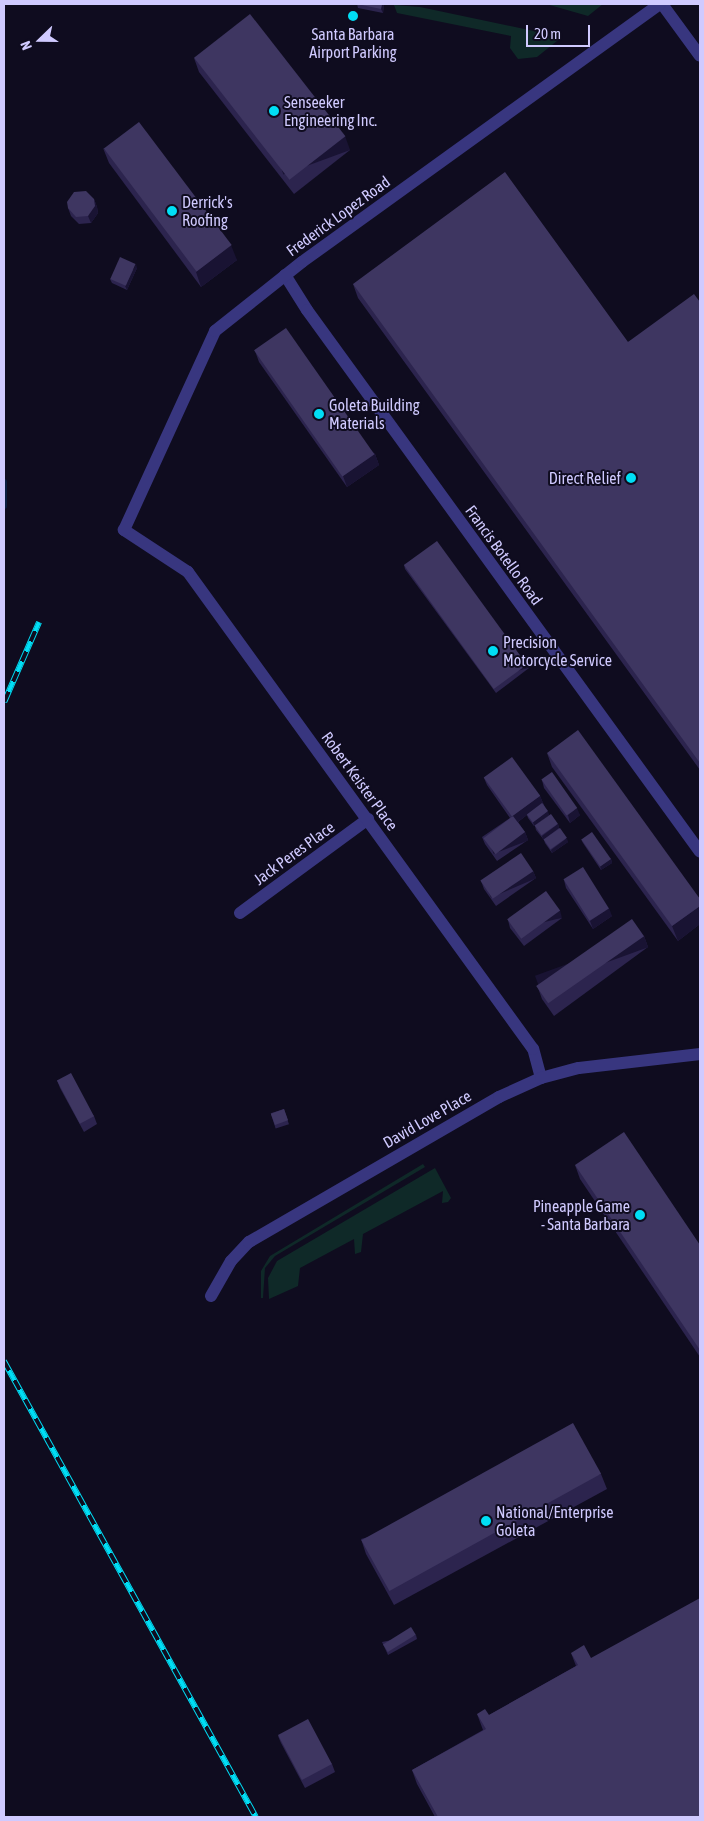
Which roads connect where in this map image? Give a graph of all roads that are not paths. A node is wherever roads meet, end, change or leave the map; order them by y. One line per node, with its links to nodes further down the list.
1 (661, 4): 2 (street); 3 (street, Frederick Lopez Road)
2 (700, 56)
3 (285, 275): 4 (street, Frederick Lopez Road); 6 (street, Francis Botello Road)
4 (124, 530): 5 (street, Robert Keister Place)
5 (368, 819): 7 (street, Jack Peres Place); 9 (street, Robert Keister Place)
6 (700, 852)
7 (240, 913)
8 (700, 1054): 9 (street, David Love Place)
9 (541, 1078): 10 (street, David Love Place)
10 (211, 1296)

